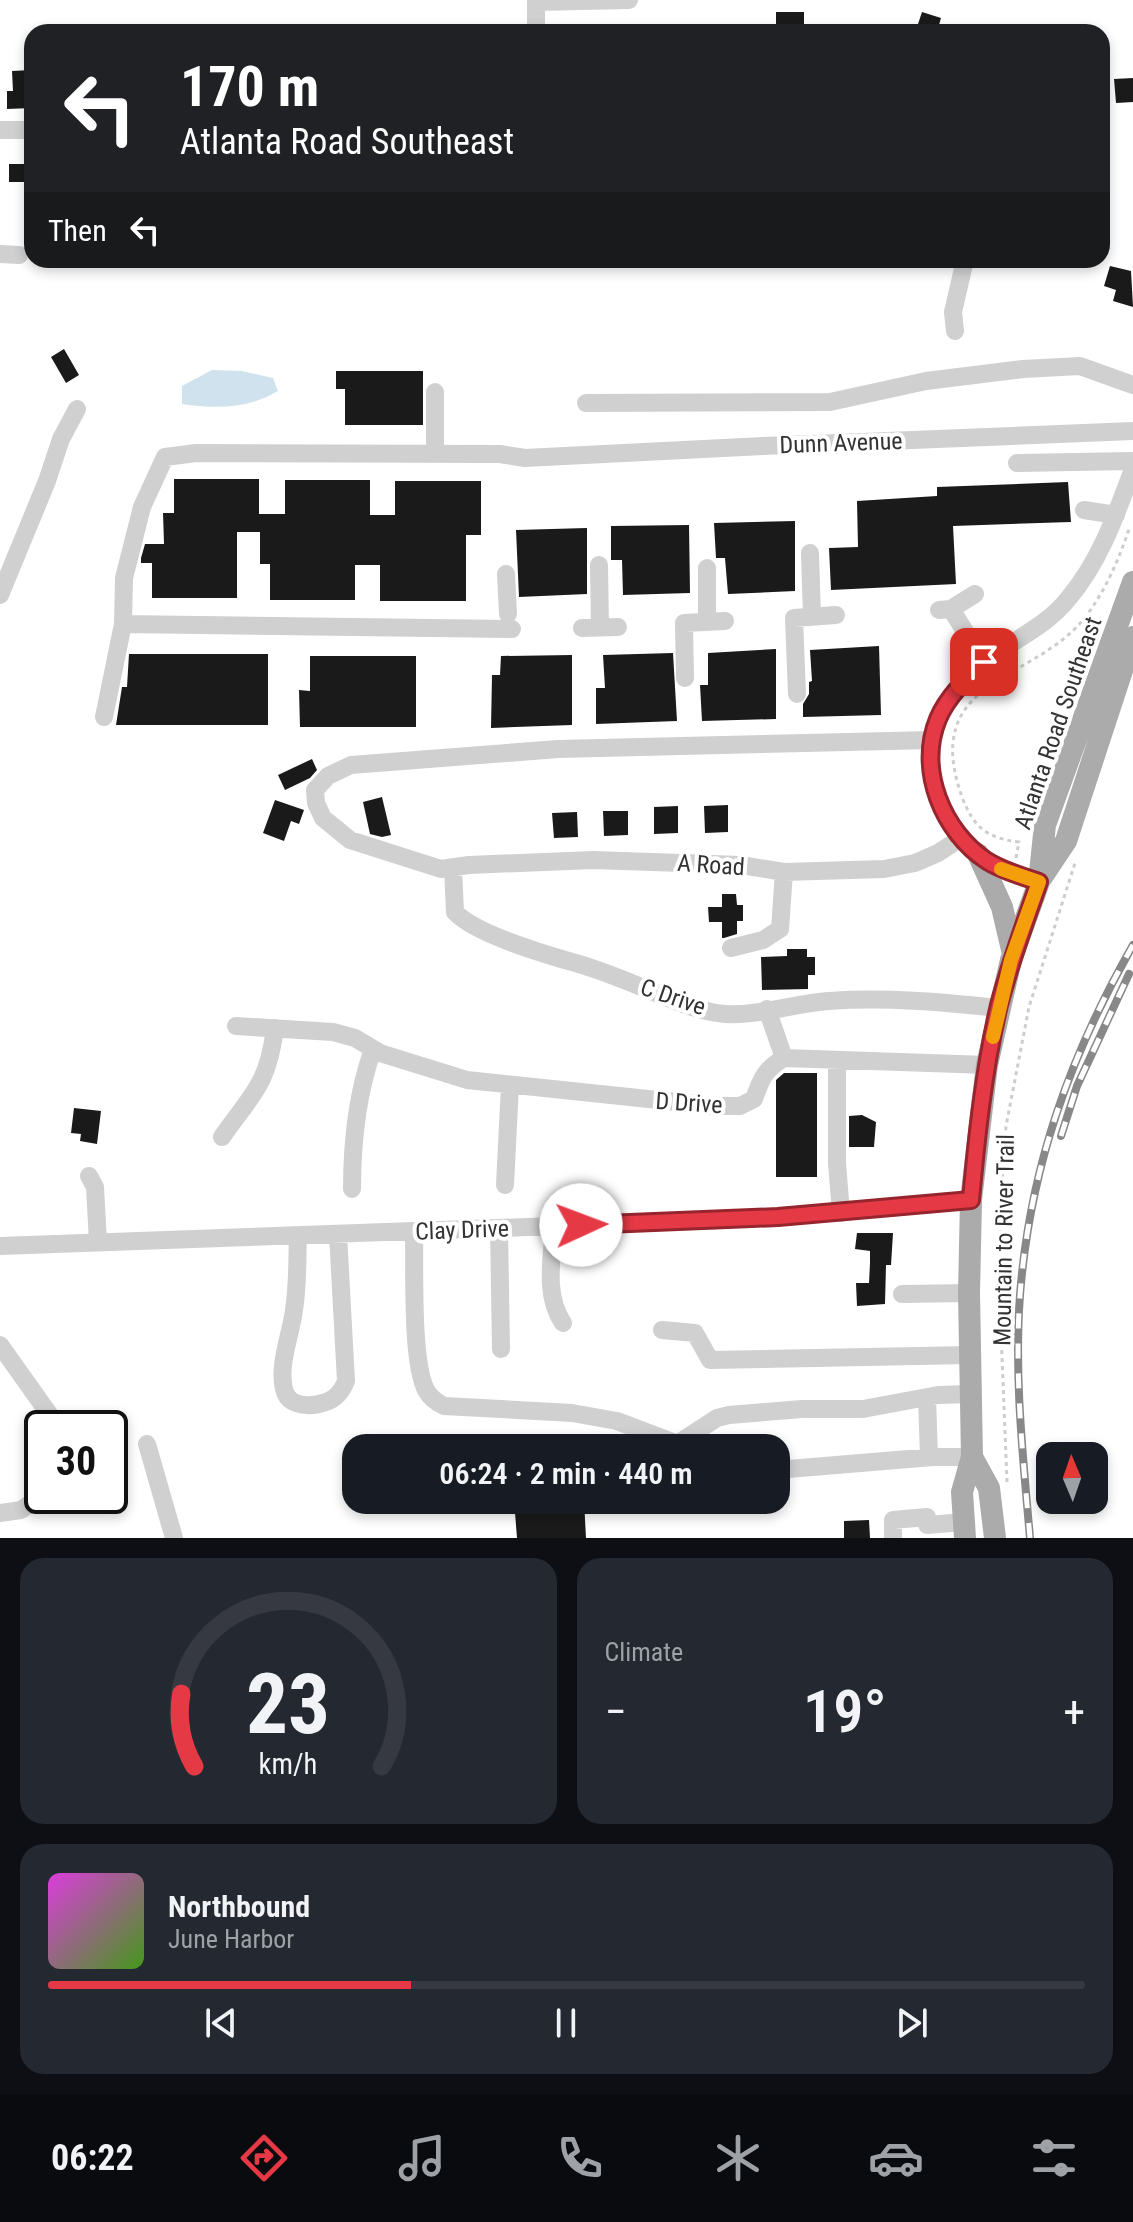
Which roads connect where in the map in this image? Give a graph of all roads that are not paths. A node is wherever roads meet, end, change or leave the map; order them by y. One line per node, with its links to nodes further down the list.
1 (629, 0): 2 (street)
2 (536, 1): 3 (street)
3 (536, 24)
4 (0, 130): 5 (street)
5 (24, 130)
6 (963, 268): 7 (street)
7 (955, 331)
8 (1133, 385): 10 (street)
9 (435, 392): 13 (street)
10 (586, 403)
11 (77, 409): 25 (street)
12 (1133, 431): 13 (street, Dunn Avenue)
13 (435, 454): 28 (street, Dunn Avenue)
14 (1133, 461): 15 (street)
15 (1017, 463)
16 (1133, 469): 18 (street)
17 (1084, 510): 18 (street)
18 (1124, 517): 31 (street)
19 (810, 553): 27 (street)
20 (599, 565): 29 (street)
21 (707, 568): 32 (street)
22 (506, 574): 28 (street)
23 (1133, 582): 40 (main road, Atlanta Road Southeast)
24 (975, 594): 31 (street)
25 (0, 595)
26 (836, 615): 27 (street)
27 (812, 617): 33 (street)
28 (123, 624): 34 (street)
29 (600, 627)
30 (1133, 637): 40 (main road, Atlanta Road Southeast)
31 (984, 662): 35 (street)
32 (685, 678)
33 (797, 694)
34 (104, 717)
35 (932, 740): 36 (street); 38 (street, A Road)
36 (961, 838): 37 (street); 39 (street, A Road)
37 (978, 854): 40 (street); 42 (main road)
38 (453, 868): 39 (street, A Road); 44 (street, C Drive)
39 (784, 872): 41 (street)
40 (1039, 882): 42 (main road, Atlanta Road Southeast)
41 (731, 948)
42 (1013, 954): 43 (main road, Atlanta Road Southeast)
43 (999, 1008): 44 (street, C Drive); 50 (main road, Atlanta Road Southeast)
44 (767, 1009): 48 (street)
45 (236, 1026): 46 (street, D Drive)
46 (275, 1028): 47 (street, D Drive); 52 (street)
47 (373, 1049): 51 (street, D Drive); 55 (street)
48 (784, 1058): 49 (street); 51 (street, D Drive)
49 (837, 1061): 50 (street); 58 (street)
50 (987, 1065): 56 (main road, Atlanta Road Southeast)
51 (510, 1085): 54 (street)
52 (222, 1137)
53 (89, 1176): 65 (street)
54 (505, 1185)
55 (352, 1189)
56 (971, 1200): 57 (street, Clay Drive); 67 (main road, Atlanta Road Southeast)
57 (902, 1207): 58 (street, Clay Drive); 60 (street)
58 (841, 1213): 59 (street, Clay Drive)
59 (554, 1226): 61 (street, Clay Drive); 69 (street)
60 (902, 1227)
61 (499, 1228): 62 (street, Clay Drive); 72 (street)
62 (414, 1232): 63 (street, Clay Drive); 77 (street)
63 (338, 1234): 64 (street, Clay Drive); 64 (street)
64 (298, 1236): 65 (street, Clay Drive)
65 (98, 1242): 66 (street, Clay Drive)
66 (0, 1246)
67 (969, 1293): 68 (street); 73 (main road, Atlanta Road Southeast)
68 (902, 1294)
69 (563, 1323)
70 (662, 1330): 73 (street)
71 (0, 1345): 76 (street)
72 (501, 1349)
73 (970, 1355): 74 (main road, Atlanta Road Southeast)
74 (971, 1394): 75 (street); 81 (main road, Atlanta Road Southeast)
75 (927, 1397): 78 (street); 80 (street)
76 (46, 1410)
77 (651, 1434)
78 (698, 1434)
79 (147, 1444): 87 (street)
80 (929, 1457): 81 (street); 82 (street)
81 (972, 1457): 85 (main road, Atlanta Road Southeast); 89 (main road, Atlanta Road Southeast)
82 (790, 1469)
83 (24, 1508): 84 (street)
84 (0, 1513)
85 (965, 1530): 86 (street)
86 (927, 1531): 88 (street)
87 (174, 1538)
88 (893, 1538)
89 (995, 1538)

